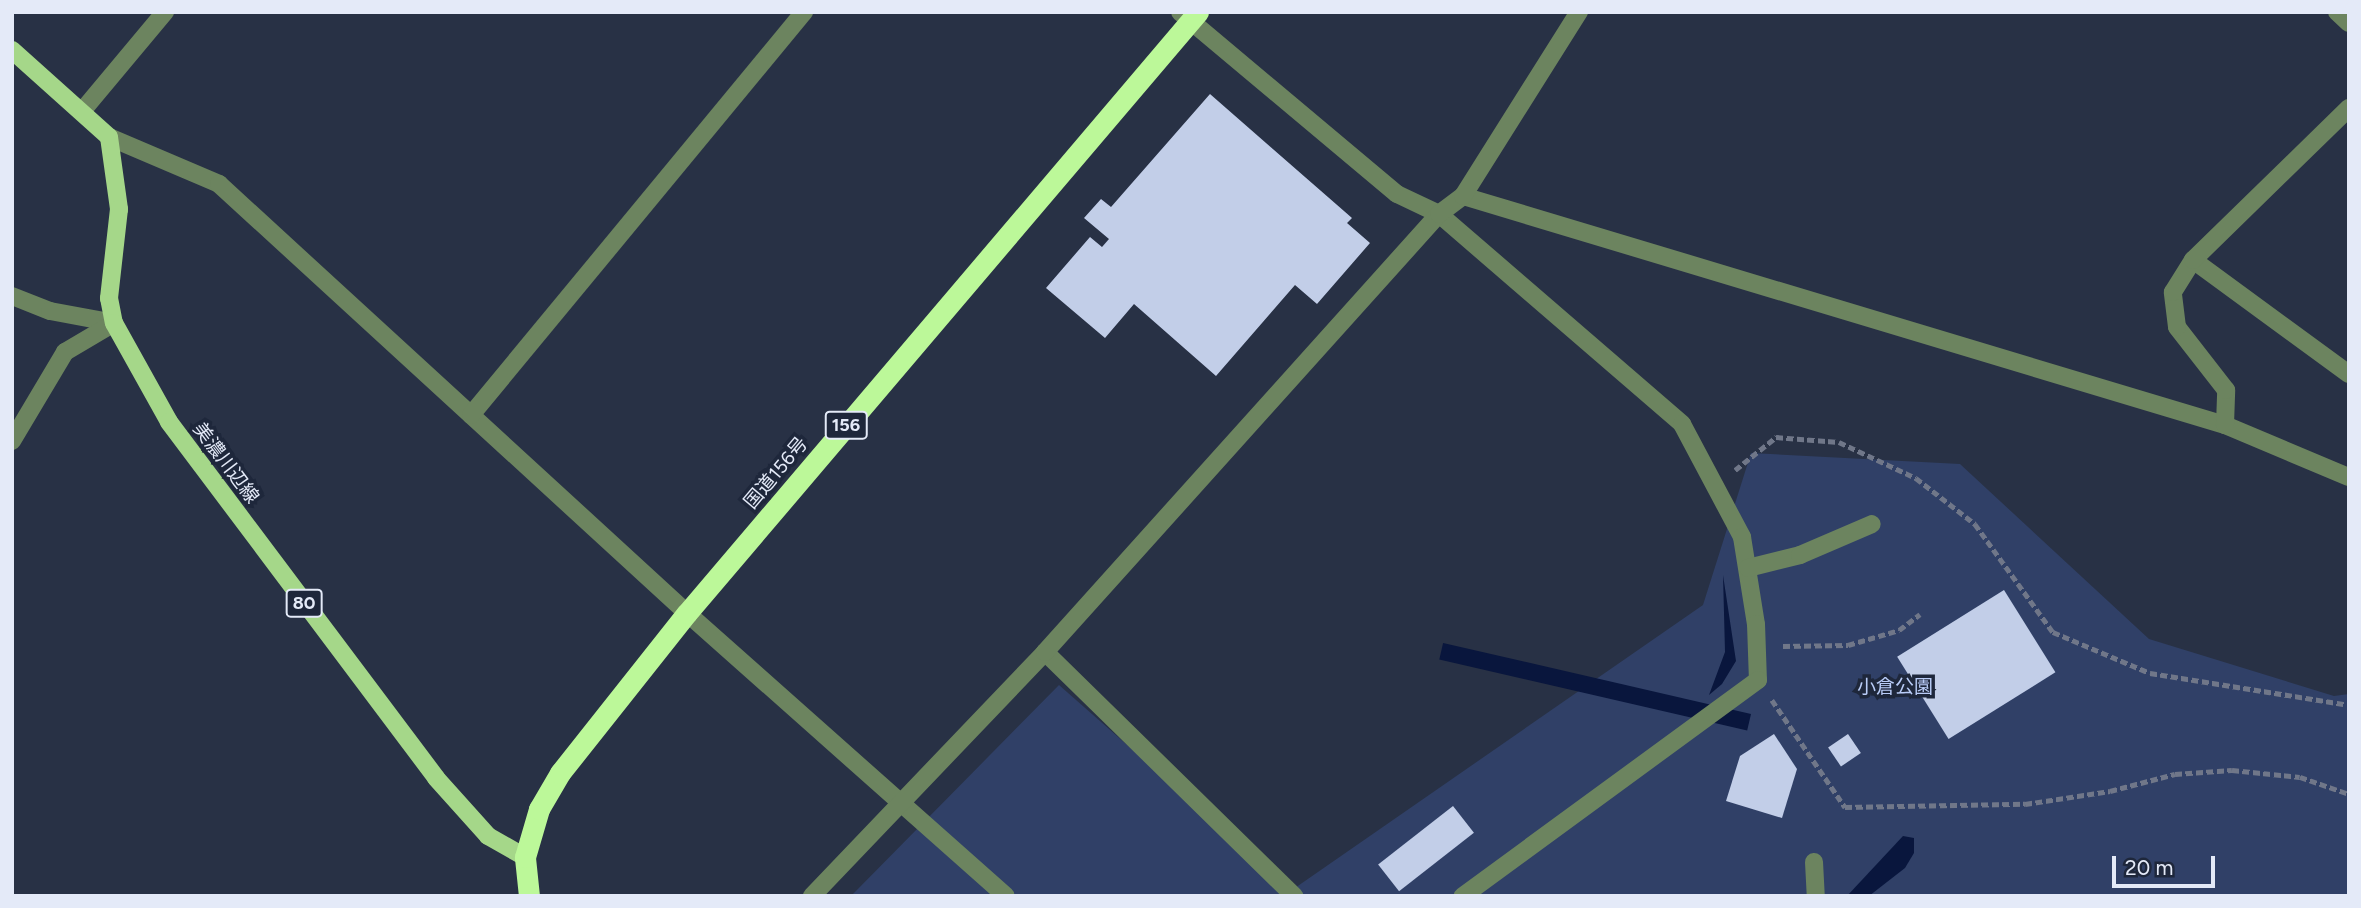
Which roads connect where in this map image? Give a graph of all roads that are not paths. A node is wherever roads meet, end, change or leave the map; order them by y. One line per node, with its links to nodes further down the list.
1 (165, 12): 9 (street)
2 (804, 12): 17 (street)
3 (1579, 12): 11 (street)
4 (2337, 12): 6 (street)
5 (1189, 15): 12 (street); 23 (highway, 国道156号 / 156)
6 (2349, 23)
7 (12, 50): 9 (main road)
8 (2349, 108): 13 (street)
9 (83, 110): 10 (main road)
10 (109, 137): 15 (main road, 美濃川辺線 / 80); 17 (street)
11 (1463, 196): 12 (street); 18 (street)
12 (1439, 214): 22 (street); 24 (street)
13 (2193, 260): 16 (street); 18 (street)
14 (12, 296): 15 (street)
15 (114, 323): 19 (street); 26 (main road, 美濃川辺線 / 80)
16 (2349, 374)
17 (471, 415): 23 (street)
18 (2225, 425): 20 (street)
19 (12, 441)
20 (2349, 477)
21 (1872, 524): 22 (street)
22 (1748, 568): 32 (street)
23 (687, 613): 25 (street); 26 (highway, 国道156号 / 156)
24 (1045, 652): 25 (street); 31 (street)
25 (900, 800): 29 (street); 30 (street)
26 (525, 857): 28 (highway, 国道156号 / 156)
27 (1814, 862): 33 (street)
28 (529, 896)
29 (812, 896)
30 (1006, 896)
31 (1294, 896)
32 (1463, 896)
33 (1816, 896)

